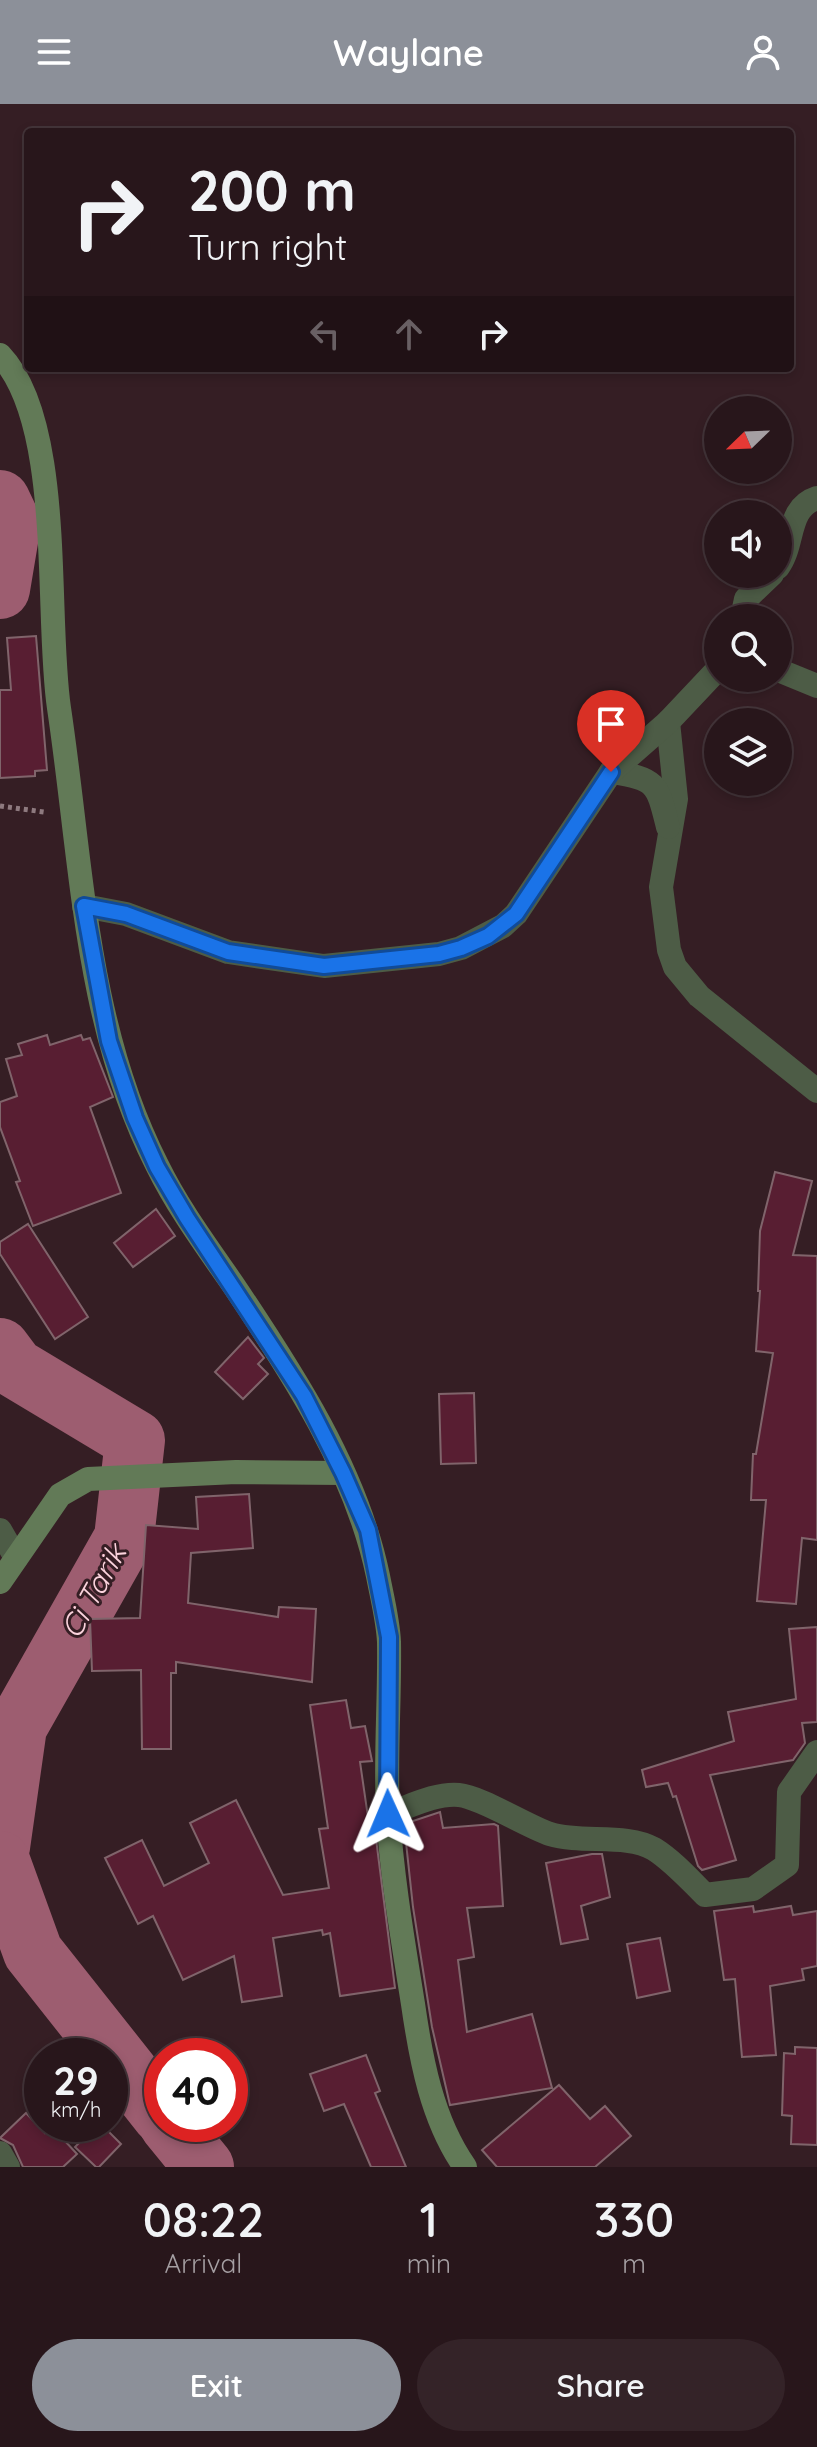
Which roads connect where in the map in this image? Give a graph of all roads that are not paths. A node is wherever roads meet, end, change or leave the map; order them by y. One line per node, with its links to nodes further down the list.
1 (0, 355): 12 (street)
2 (817, 498): 3 (street)
3 (792, 532)
4 (757, 588): 5 (street)
5 (745, 604)
6 (792, 676): 8 (street)
7 (704, 684): 9 (street)
8 (817, 686)
9 (668, 722): 10 (street); 11 (street)
10 (611, 772): 11 (street); 12 (street)
11 (670, 836): 13 (street)
12 (84, 906): 14 (street)
13 (817, 1091)
14 (343, 1473): 16 (street); 19 (street)
15 (0, 1530): 16 (street)
16 (16, 1558): 17 (street)
17 (0, 1582)
18 (817, 1752): 19 (street)
19 (388, 1814): 22 (street)
20 (0, 2153): 21 (street)
21 (8, 2167)
22 (465, 2167)

